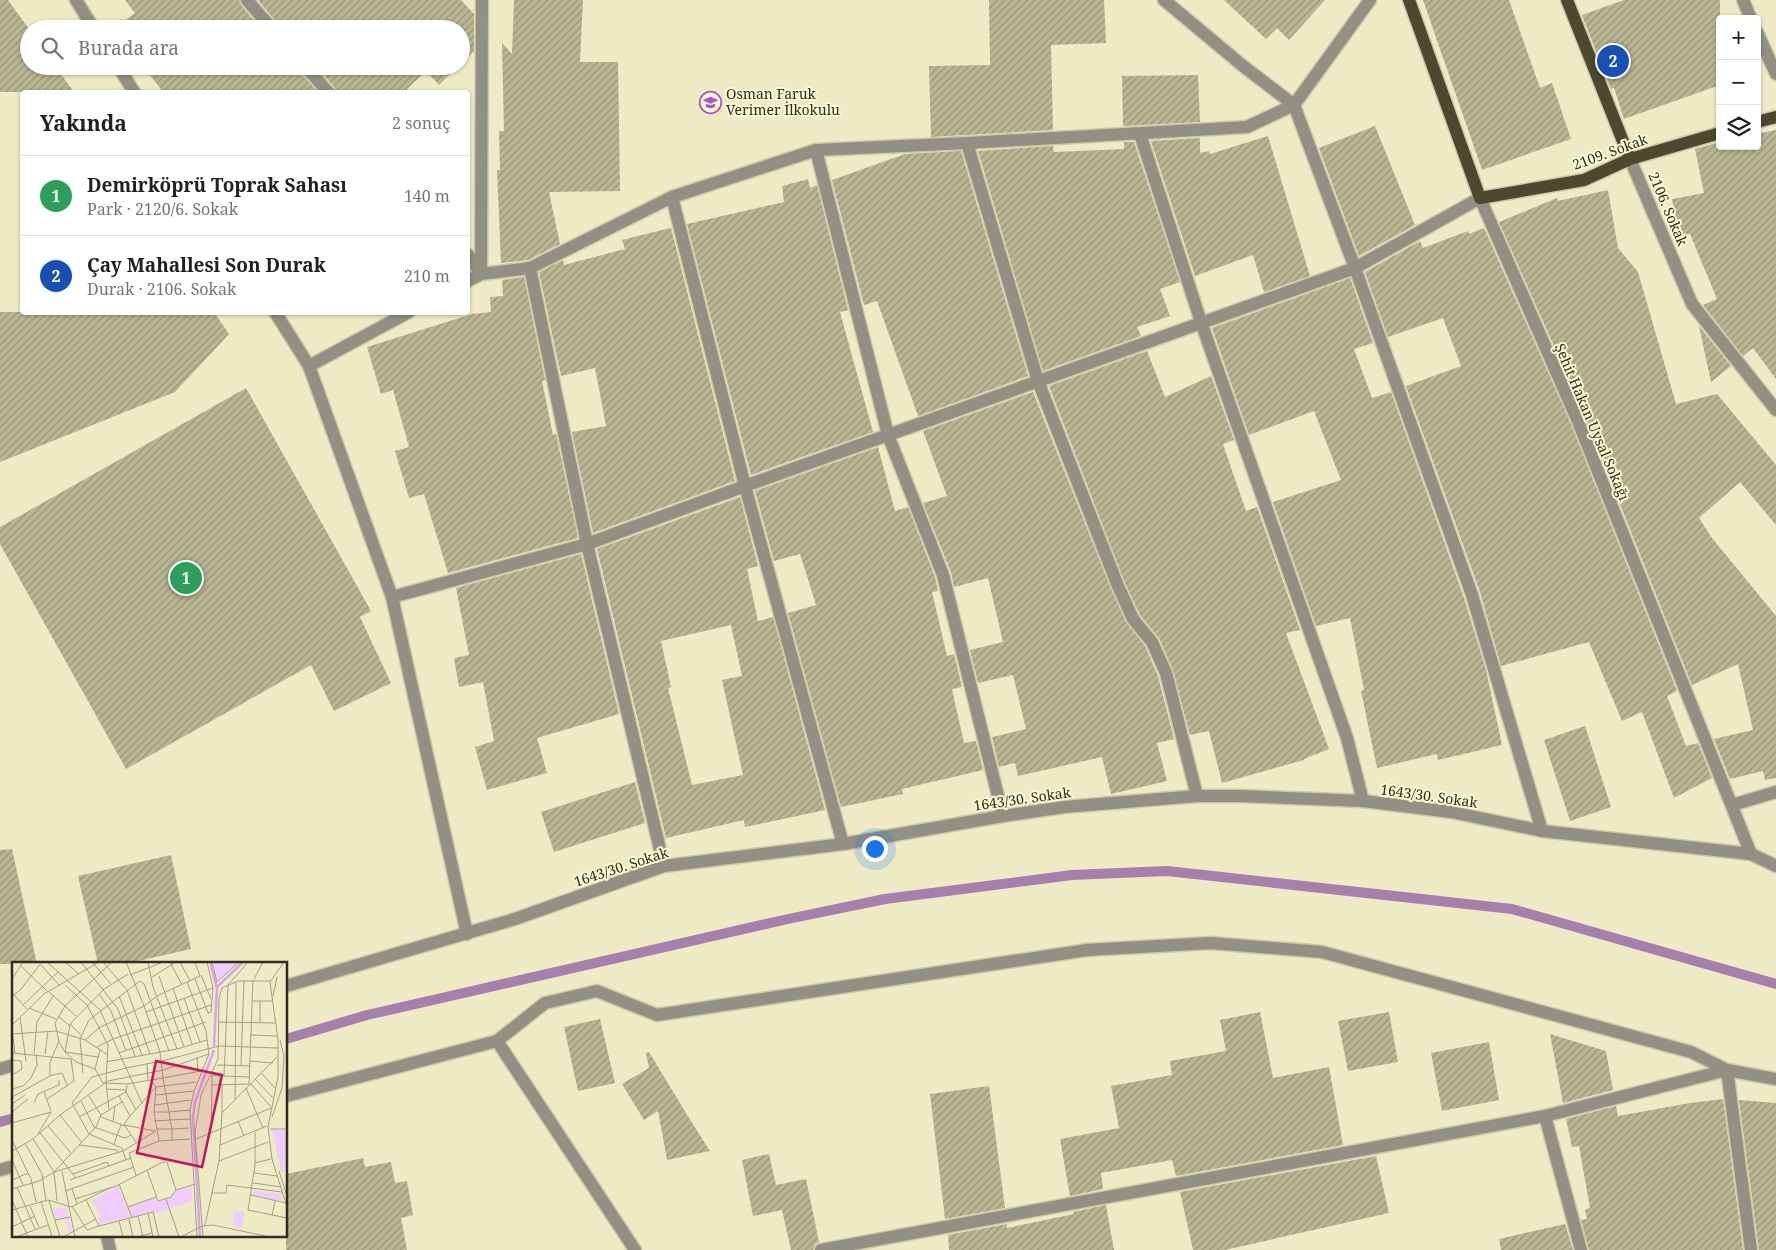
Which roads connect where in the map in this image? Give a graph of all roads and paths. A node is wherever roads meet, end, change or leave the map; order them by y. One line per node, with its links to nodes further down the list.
1 (76, 0): 10 (street)
2 (247, 0): 11 (street)
3 (482, 0): 31 (street)
4 (1164, 0): 18 (street)
5 (1370, 0): 18 (street)
6 (1409, 0): 27 (main road, Şehit Hakan Uysal Sokağı)
7 (1567, 0): 25 (main road, 2106. Sokak)
8 (1743, 0): 9 (street)
9 (1749, 15)
10 (88, 20)
11 (264, 20)
12 (1761, 41): 13 (street)
13 (1776, 74)
14 (124, 75): 16 (street)
15 (312, 75): 17 (street)
16 (133, 90)
17 (326, 90)
18 (1294, 105): 21 (street); 30 (street)
19 (1776, 116): 20 (main road)
20 (1761, 121)
21 (1140, 134): 23 (street); 35 (street)
22 (1716, 134): 25 (main road, 2109. Sokak)
23 (967, 143): 24 (street); 37 (street)
24 (816, 150): 26 (street); 39 (street)
25 (1630, 159): 27 (main road, 2109. Sokak); 38 (street, 2106. Sokak)
26 (672, 197): 29 (street); 40 (street)
27 (1480, 198): 30 (street); 46 (street, Şehit Hakan Uysal Sokağı)
28 (470, 257): 31 (street)
29 (530, 268): 31 (street); 41 (street)
30 (1355, 268): 35 (street); 48 (street)
31 (481, 274): 32 (street)
32 (470, 280)
33 (277, 315): 36 (street)
34 (404, 315): 36 (street)
35 (1201, 322): 37 (street); 45 (street)
36 (310, 366): 42 (street)
37 (1038, 381): 39 (street); 44 (street)
38 (1776, 410)
39 (888, 435): 40 (street); 47 (street)
40 (745, 486): 41 (street); 49 (street)
41 (586, 544): 42 (street); 51 (street)
42 (392, 597): 53 (street)
43 (1776, 792): 46 (street)
44 (1197, 796): 45 (street, 1643/30. Sokak); 47 (street, 1643/30. Sokak)
45 (1363, 801): 48 (street, 1643/30. Sokak)
46 (1732, 805): 50 (street, Şehit Hakan Uysal Sokağı)
47 (1003, 816): 49 (street, 1643/30. Sokak)
48 (1542, 831): 50 (street, 1643/30. Sokak)
49 (843, 844): 51 (street, 1643/30. Sokak)
50 (1751, 854): 52 (street, 1643/30. Sokak)
51 (664, 866): 53 (street, 1643/30. Sokak)
52 (1776, 866)
53 (466, 934): 54 (street, 1643/30. Sokak)
54 (288, 985)
55 (497, 1041): 56 (street); 58 (street); 60 (street)
56 (1727, 1070): 57 (street); 59 (street); 63 (street)
57 (1776, 1079)
58 (288, 1095)
59 (1545, 1116): 61 (street); 62 (street)
60 (634, 1250)
61 (821, 1250)
62 (1582, 1250)
63 (1750, 1250)

